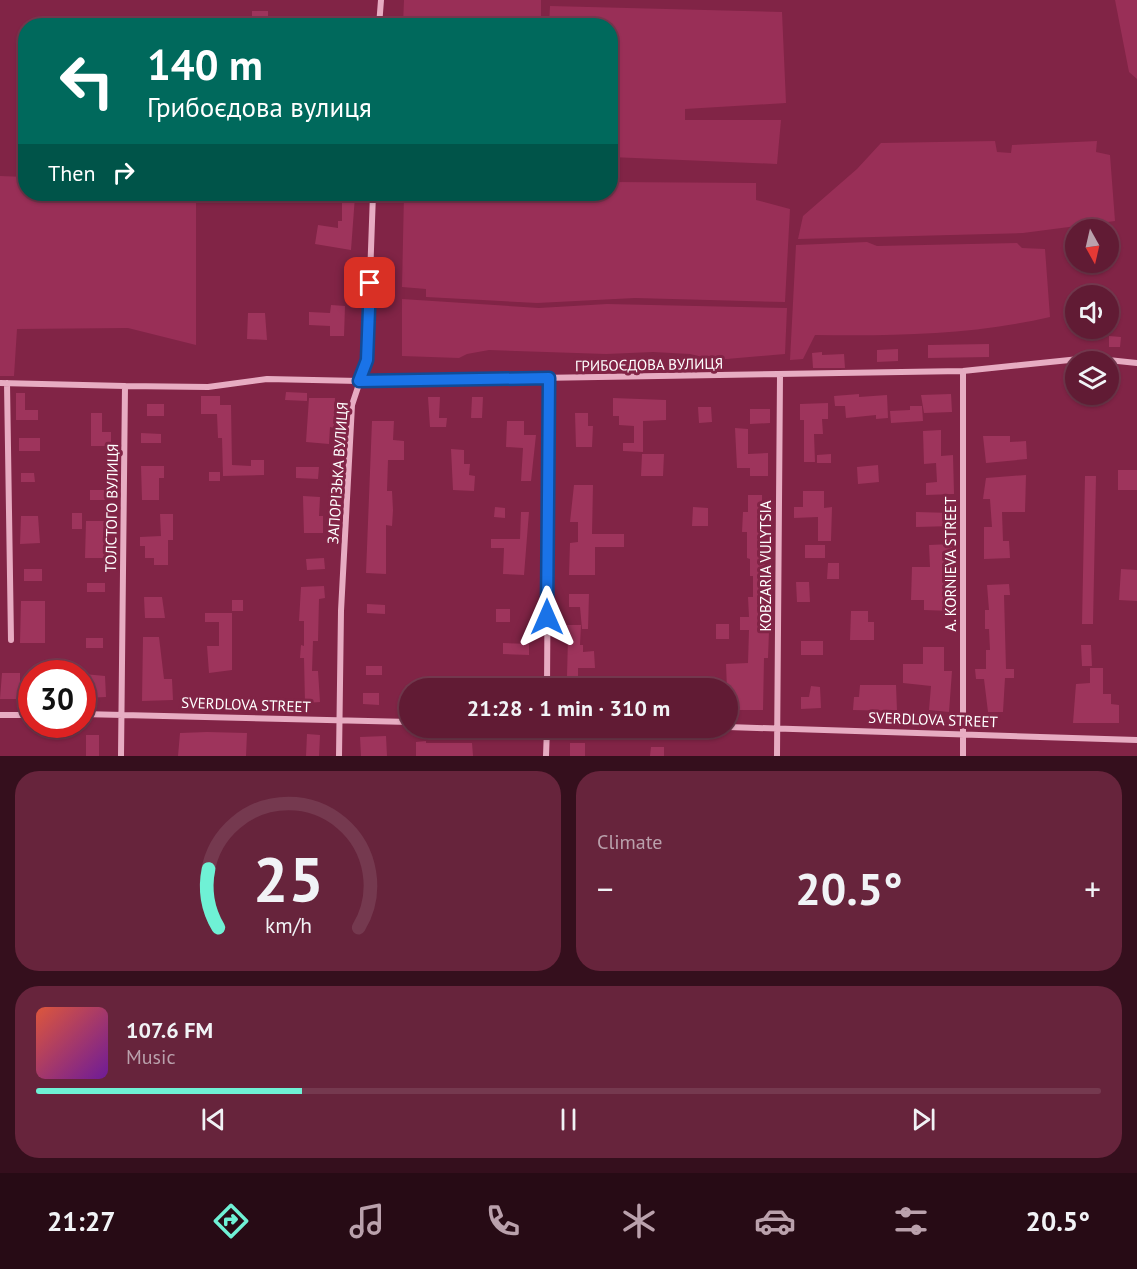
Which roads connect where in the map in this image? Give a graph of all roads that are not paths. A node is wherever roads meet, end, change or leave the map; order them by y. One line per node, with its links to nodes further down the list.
1 (381, 0): 2 (street)
2 (380, 18)
3 (373, 201): 8 (street, ЗАПОРІЗЬКА ВУЛИЦЯ)
4 (1137, 363): 5 (street, ГРИБОЄДОВА ВУЛИЦЯ)
5 (963, 371): 6 (street, ГРИБОЄДОВА ВУЛИЦЯ); 21 (street, A. KORNIEVA STREET)
6 (780, 376): 7 (street, ГРИБОЄДОВА ВУЛИЦЯ); 20 (street, KOBZARIA VULYTSIA)
7 (549, 378): 8 (street, ГРИБОЄДОВА ВУЛИЦЯ); 12 (street)
8 (359, 381): 10 (street, ГРИБОЄДОВА ВУЛИЦЯ); 17 (street, ЗАПОРІЗЬКА ВУЛИЦЯ)
9 (4, 383): 10 (street); 11 (street)
10 (125, 386): 13 (street, ТОЛСТОГО ВУЛИЦЯ)
11 (11, 640)
12 (547, 678)
13 (122, 713): 14 (street, SVERDLOVA STREET); 17 (street, SVERDLOVA STREET); 24 (street, ТОЛСТОГО ВУЛИЦЯ)
14 (96, 714)
15 (0, 715): 16 (street)
16 (18, 715)
17 (340, 720): 18 (street, SVERDLOVA STREET); 25 (street, ЗАПОРІЗЬКА ВУЛИЦЯ)
18 (399, 722)
19 (738, 727): 20 (street, SVERDLOVA STREET)
20 (777, 727): 21 (street, SVERDLOVA STREET); 27 (street, KOBZARIA VULYTSIA)
21 (962, 733): 23 (street, SVERDLOVA STREET); 28 (street, A. KORNIEVA STREET)
22 (547, 738): 26 (street)
23 (1137, 740)
24 (121, 756)
25 (339, 756)
26 (546, 756)
27 (777, 756)
28 (963, 756)

